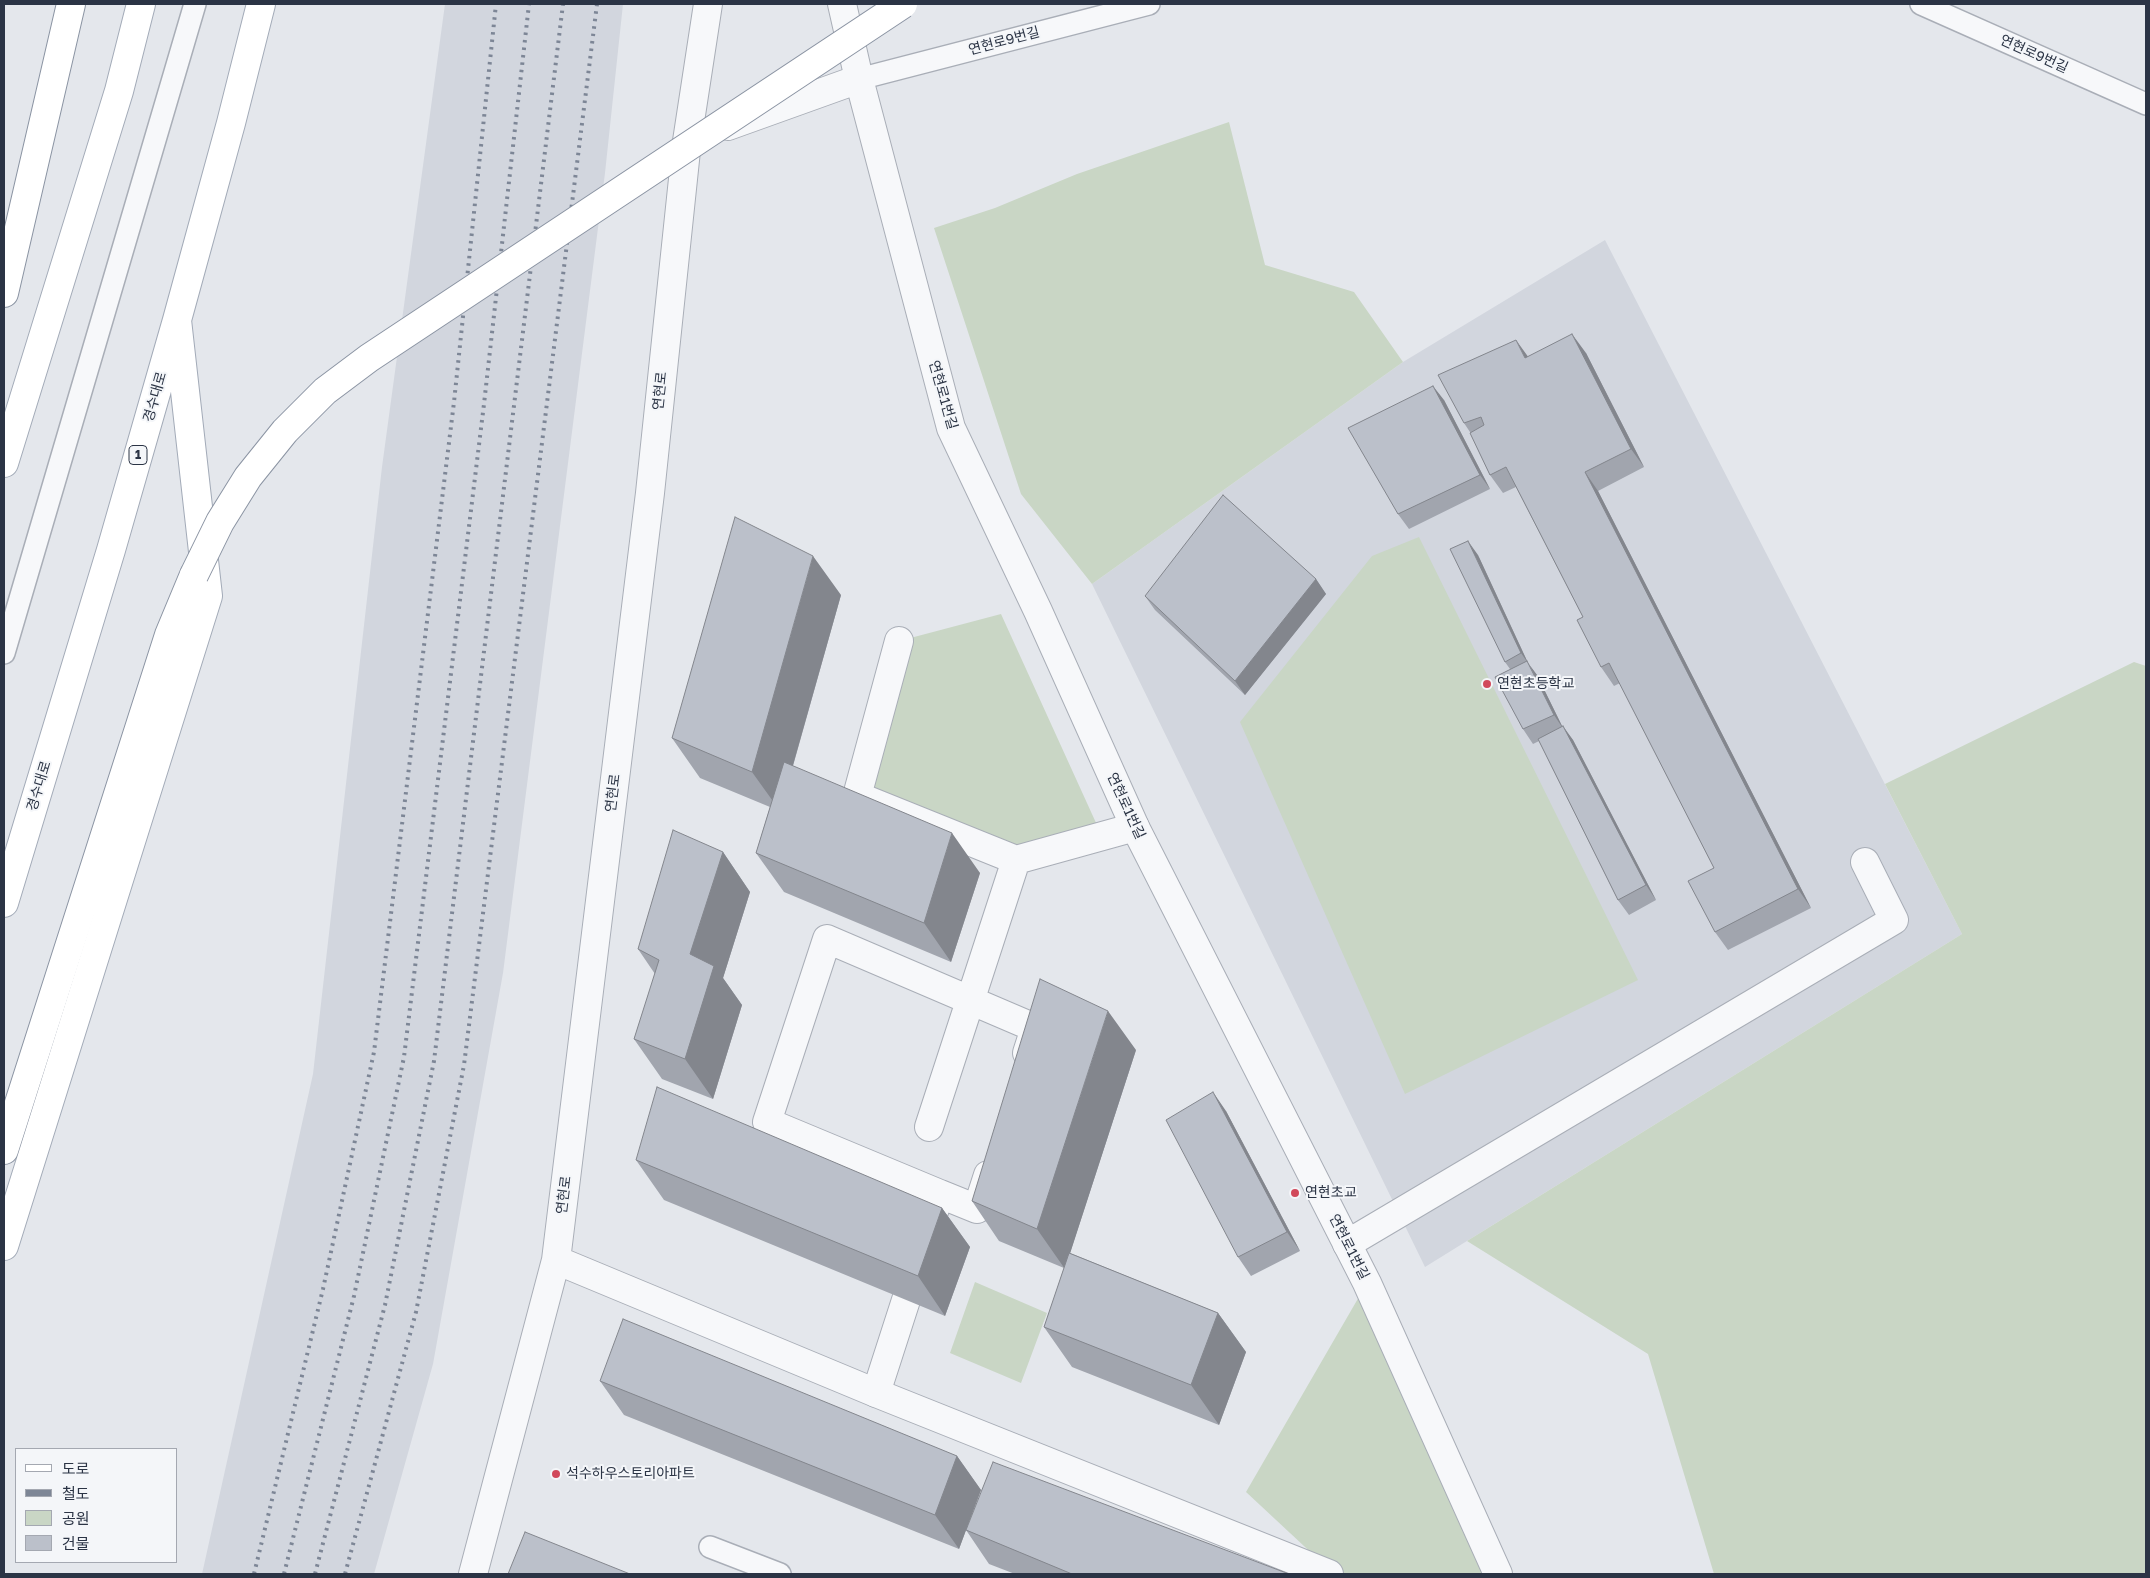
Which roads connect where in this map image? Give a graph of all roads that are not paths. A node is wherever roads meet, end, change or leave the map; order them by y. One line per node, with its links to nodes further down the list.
1 (71, 4): 13 (main road)
2 (141, 4): 15 (main road)
3 (195, 4): 17 (lane)
4 (261, 4): 14 (main road, 경수대로 / 1)
5 (708, 4): 12 (street, 연현로)
6 (842, 4): 10 (street, 연현로1번길)
7 (903, 4): 25 (main road, bridge)
8 (1149, 4): 10 (lane, 연현로9번길)
9 (1921, 4): 11 (lane, 연현로9번길)
10 (859, 79): 12 (street); 18 (street, 연현로1번길)
11 (2146, 104)
12 (687, 141): 31 (street, 연현로)
13 (4, 293)
14 (177, 320): 21 (main road, 경수대로 / 1); 30 (main road)
15 (4, 463)
16 (899, 641): 19 (street)
17 (4, 653)
18 (1135, 827): 19 (street); 29 (street, 연현로1번길)
19 (1016, 860): 22 (street)
20 (1865, 862): 29 (street)
21 (4, 903)
22 (970, 1000): 23 (street); 24 (street); 27 (street)
23 (1021, 1073)
24 (929, 1127)
25 (4, 1150)
26 (994, 1154): 27 (street)
27 (940, 1194): 28 (street)
28 (928, 1230)
29 (1347, 1244): 38 (street, 연현로1번길)
30 (4, 1246)
31 (556, 1260): 33 (street); 35 (street, 연현로)
32 (906, 1300): 33 (street)
33 (876, 1393): 37 (street)
34 (710, 1547): 36 (lane)
35 (473, 1574)
36 (780, 1574)
37 (1329, 1574)
38 (1498, 1574)

